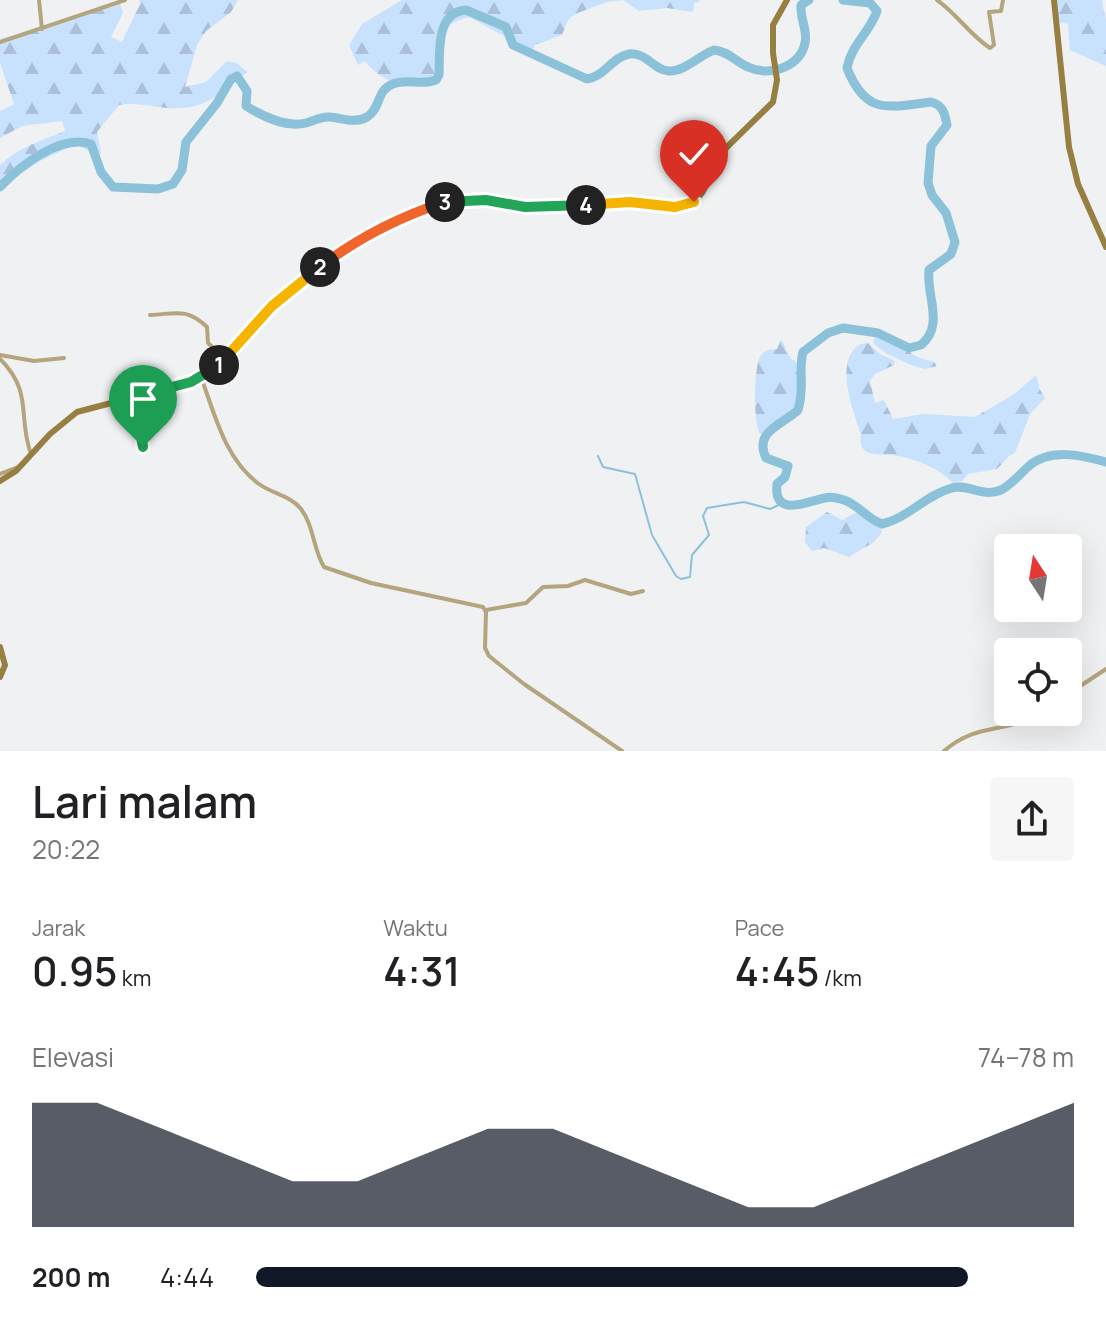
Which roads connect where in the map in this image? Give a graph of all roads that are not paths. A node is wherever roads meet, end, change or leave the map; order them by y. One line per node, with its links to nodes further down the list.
1 (39, 0): 7 (street)
2 (125, 0): 7 (street)
3 (787, 0): 13 (street)
4 (937, 0): 5 (street)
5 (1003, 0)
6 (1054, 0): 9 (street)
7 (42, 29): 8 (street)
8 (0, 42)
9 (1106, 247)
10 (150, 315): 13 (street)
11 (0, 357): 12 (street); 17 (street)
12 (64, 358)
13 (225, 359): 14 (street)
14 (201, 377): 15 (street); 22 (street)
15 (134, 397): 16 (street); 17 (street)
16 (143, 447)
17 (31, 454): 18 (street)
18 (20, 466): 19 (street); 20 (street)
19 (0, 474)
20 (0, 481)
21 (643, 591): 22 (street)
22 (486, 610): 28 (street)
23 (0, 647): 25 (street)
24 (1106, 669): 26 (street)
25 (0, 677)
26 (1082, 685)
27 (1010, 726): 31 (street)
28 (615, 744): 29 (street); 30 (street)
29 (611, 751)
30 (622, 751)
31 (944, 751)

